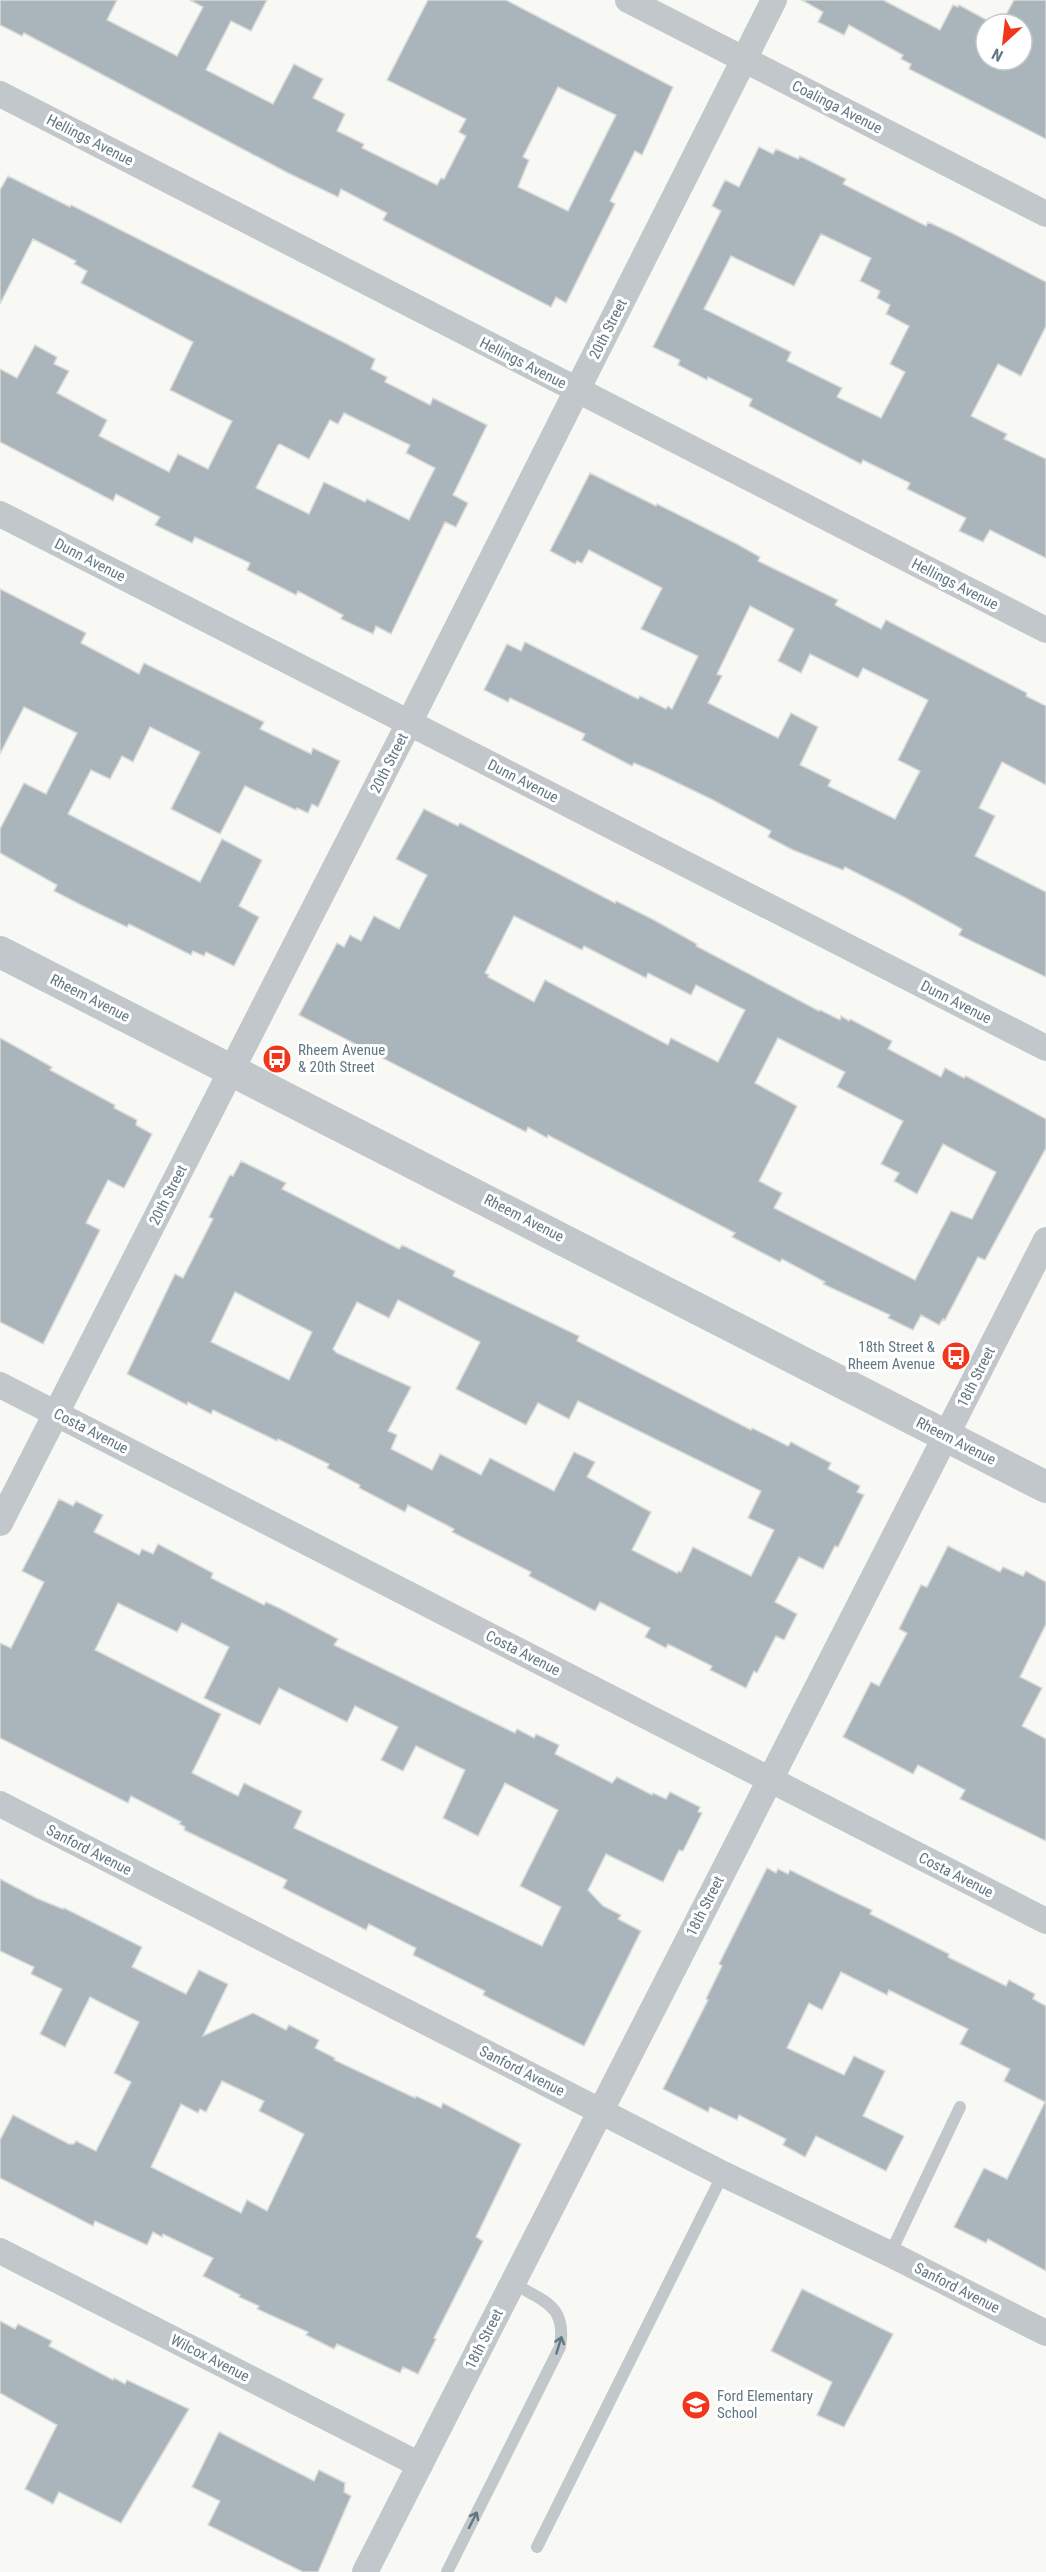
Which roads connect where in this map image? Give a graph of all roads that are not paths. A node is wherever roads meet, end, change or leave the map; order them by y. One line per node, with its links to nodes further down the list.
1 (628, 0): 3 (street, Coalinga Avenue)
2 (774, 0): 3 (street, 20th Street)
3 (743, 60): 5 (street, Coalinga Avenue); 6 (street, 20th Street)
4 (0, 94): 6 (street, Hellings Avenue)
5 (1046, 214)
6 (577, 391): 8 (street, Hellings Avenue); 9 (street, 20th Street)
7 (0, 514): 9 (street, Dunn Avenue)
8 (1046, 630)
9 (409, 723): 11 (street, Dunn Avenue); 12 (street, 20th Street)
10 (0, 952): 12 (street, Rheem Avenue)
11 (1046, 1048)
12 (231, 1070): 15 (street, 20th Street); 16 (street, Rheem Avenue)
13 (1046, 1240): 16 (street, 18th Street)
14 (0, 1385): 15 (street, Costa Avenue)
15 (56, 1413): 18 (street, 20th Street); 19 (street, Costa Avenue)
16 (945, 1436): 17 (street, Rheem Avenue); 19 (street, 18th Street)
17 (1046, 1487)
18 (0, 1523)
19 (769, 1779): 21 (street, Costa Avenue); 23 (street, 18th Street)
20 (0, 1804): 23 (street, Sanford Avenue)
21 (1046, 1921)
22 (960, 2107): 26 (lane)
23 (601, 2112): 24 (street, Sanford Avenue); 27 (street, 18th Street)
24 (723, 2174): 26 (street, Sanford Avenue); 30 (lane)
25 (0, 2251): 29 (street, Wilcox Avenue)
26 (890, 2254): 28 (street, Sanford Avenue)
27 (513, 2283): 29 (street, 18th Street); 32 (lane, one-way to 27)
28 (1046, 2333)
29 (420, 2465): 31 (street, 18th Street)
30 (537, 2547)
31 (364, 2572)
32 (447, 2572)

